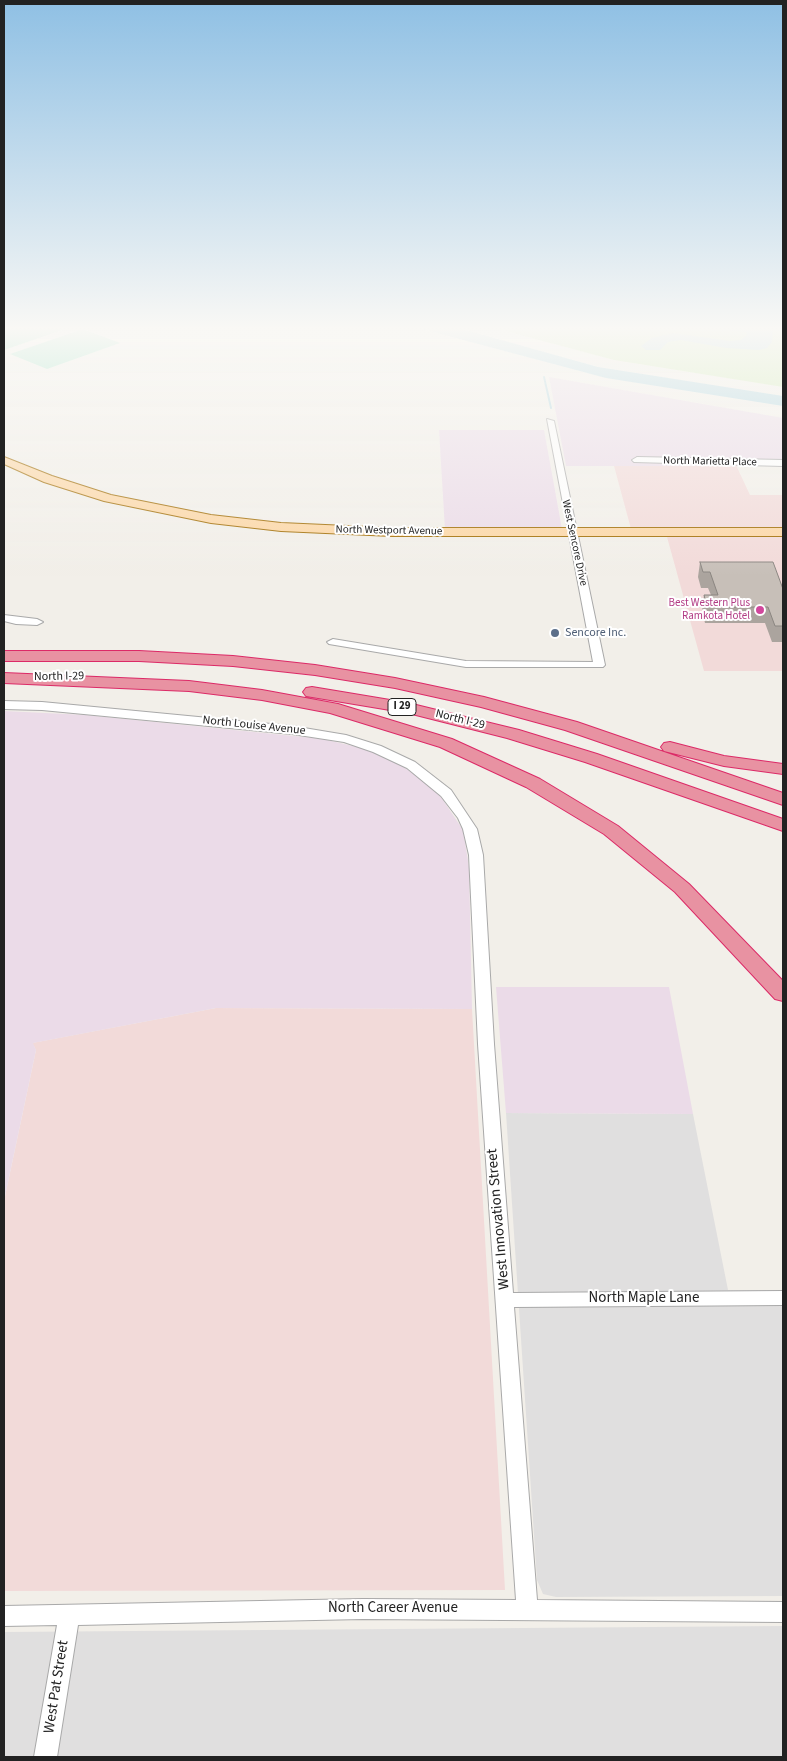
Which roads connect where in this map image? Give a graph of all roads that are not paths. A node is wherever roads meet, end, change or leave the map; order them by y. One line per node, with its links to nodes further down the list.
1 (550, 421): 5 (street, West Sencore Drive)
2 (4, 460): 5 (main road, North Westport Avenue)
3 (637, 460): 4 (street, North Marietta Place)
4 (783, 462)
5 (572, 532): 6 (main road, North Westport Avenue); 9 (street, West Sencore Drive)
6 (783, 532)
7 (4, 618): 8 (street)
8 (37, 622)
9 (333, 642)
10 (4, 656): 11 (highway, North I-29 / I 29)
11 (233, 661): 14 (highway, North I-29 / I 29); 15 (highway)
12 (4, 678): 18 (highway, North I-29 / I 29); 20 (highway)
13 (4, 705): 19 (street, North Louise Avenue)
14 (597, 734): 16 (highway); 17 (highway, North I-29 / I 29)
15 (783, 769)
16 (783, 776)
17 (783, 799)
18 (783, 825)
19 (470, 829): 22 (street, West Innovation Street)
20 (783, 994)
21 (783, 1298): 22 (street, North Maple Lane)
22 (506, 1300): 23 (street, West Innovation Street)
23 (527, 1610): 24 (street, North Career Avenue); 26 (street, North Career Avenue)
24 (783, 1612)
25 (4, 1616): 26 (street, North Career Avenue)
26 (68, 1616): 27 (street, West Pat Street)
27 (46, 1757)

